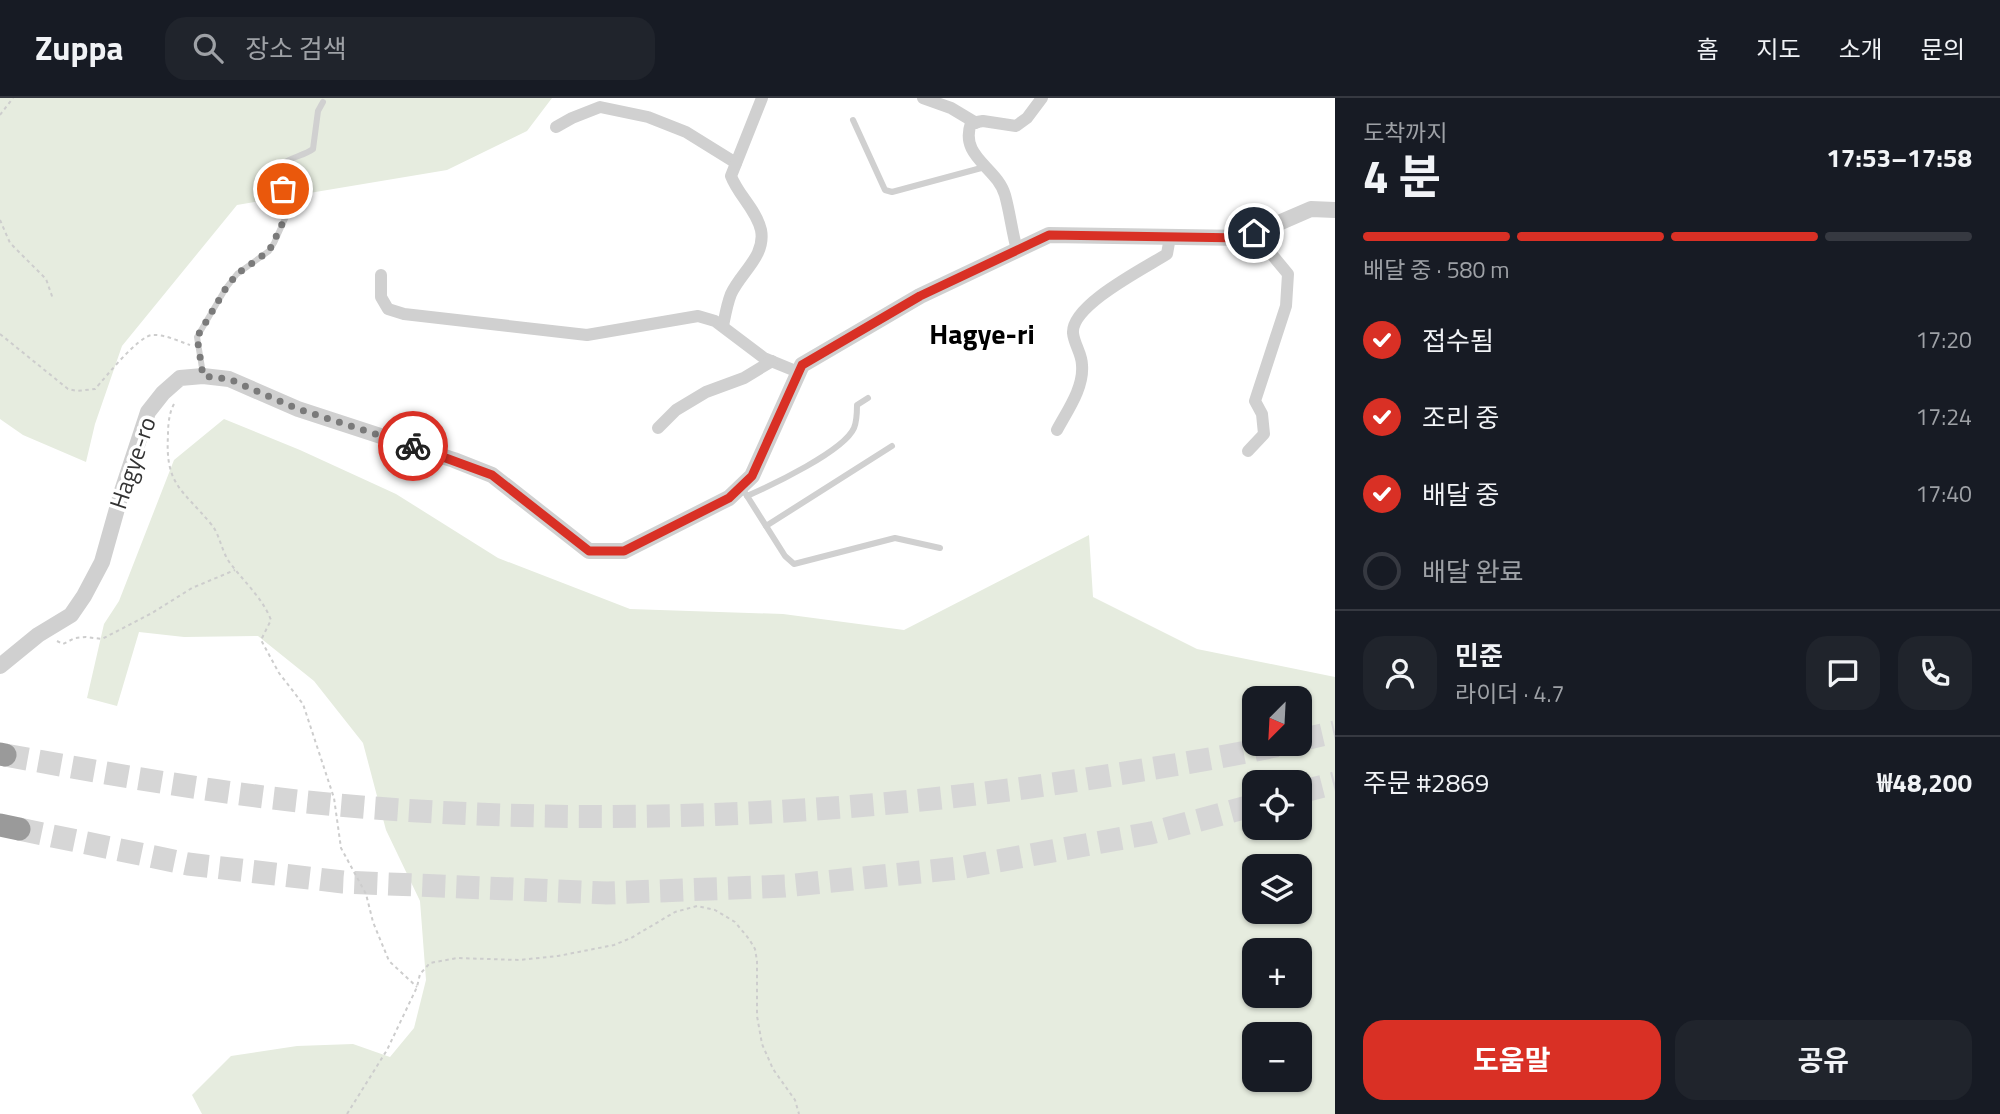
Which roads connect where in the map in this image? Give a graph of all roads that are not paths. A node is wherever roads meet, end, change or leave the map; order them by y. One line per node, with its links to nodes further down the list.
1 (762, 98): 9 (street)
2 (923, 98): 7 (street)
3 (1042, 98): 7 (street)
4 (323, 102): 19 (lane)
5 (612, 104): 8 (street); 9 (street)
6 (853, 120): 10 (lane)
7 (976, 122): 10 (street)
8 (556, 127)
9 (736, 163): 16 (street)
10 (985, 167): 14 (street)
11 (1335, 210): 12 (street, Hagye-ro)
12 (1254, 233): 13 (street, Hagye-ro); 24 (street)
13 (1170, 237): 14 (street, Hagye-ro); 22 (street)
14 (1017, 250): 18 (street, Hagye-ro)
15 (381, 275): 16 (street)
16 (723, 326): 17 (street)
17 (772, 361): 18 (street); 21 (street)
18 (798, 372): 25 (street, Hagye-ro)
19 (203, 376): 25 (street, Hagye-ro); 28 (street, Hagye-ro)
20 (868, 398): 25 (lane)
21 (658, 429)
22 (1057, 430)
23 (892, 446): 26 (lane)
24 (1248, 451)
25 (744, 491): 26 (lane)
26 (766, 526): 27 (lane)
27 (940, 548)
28 (0, 666)

